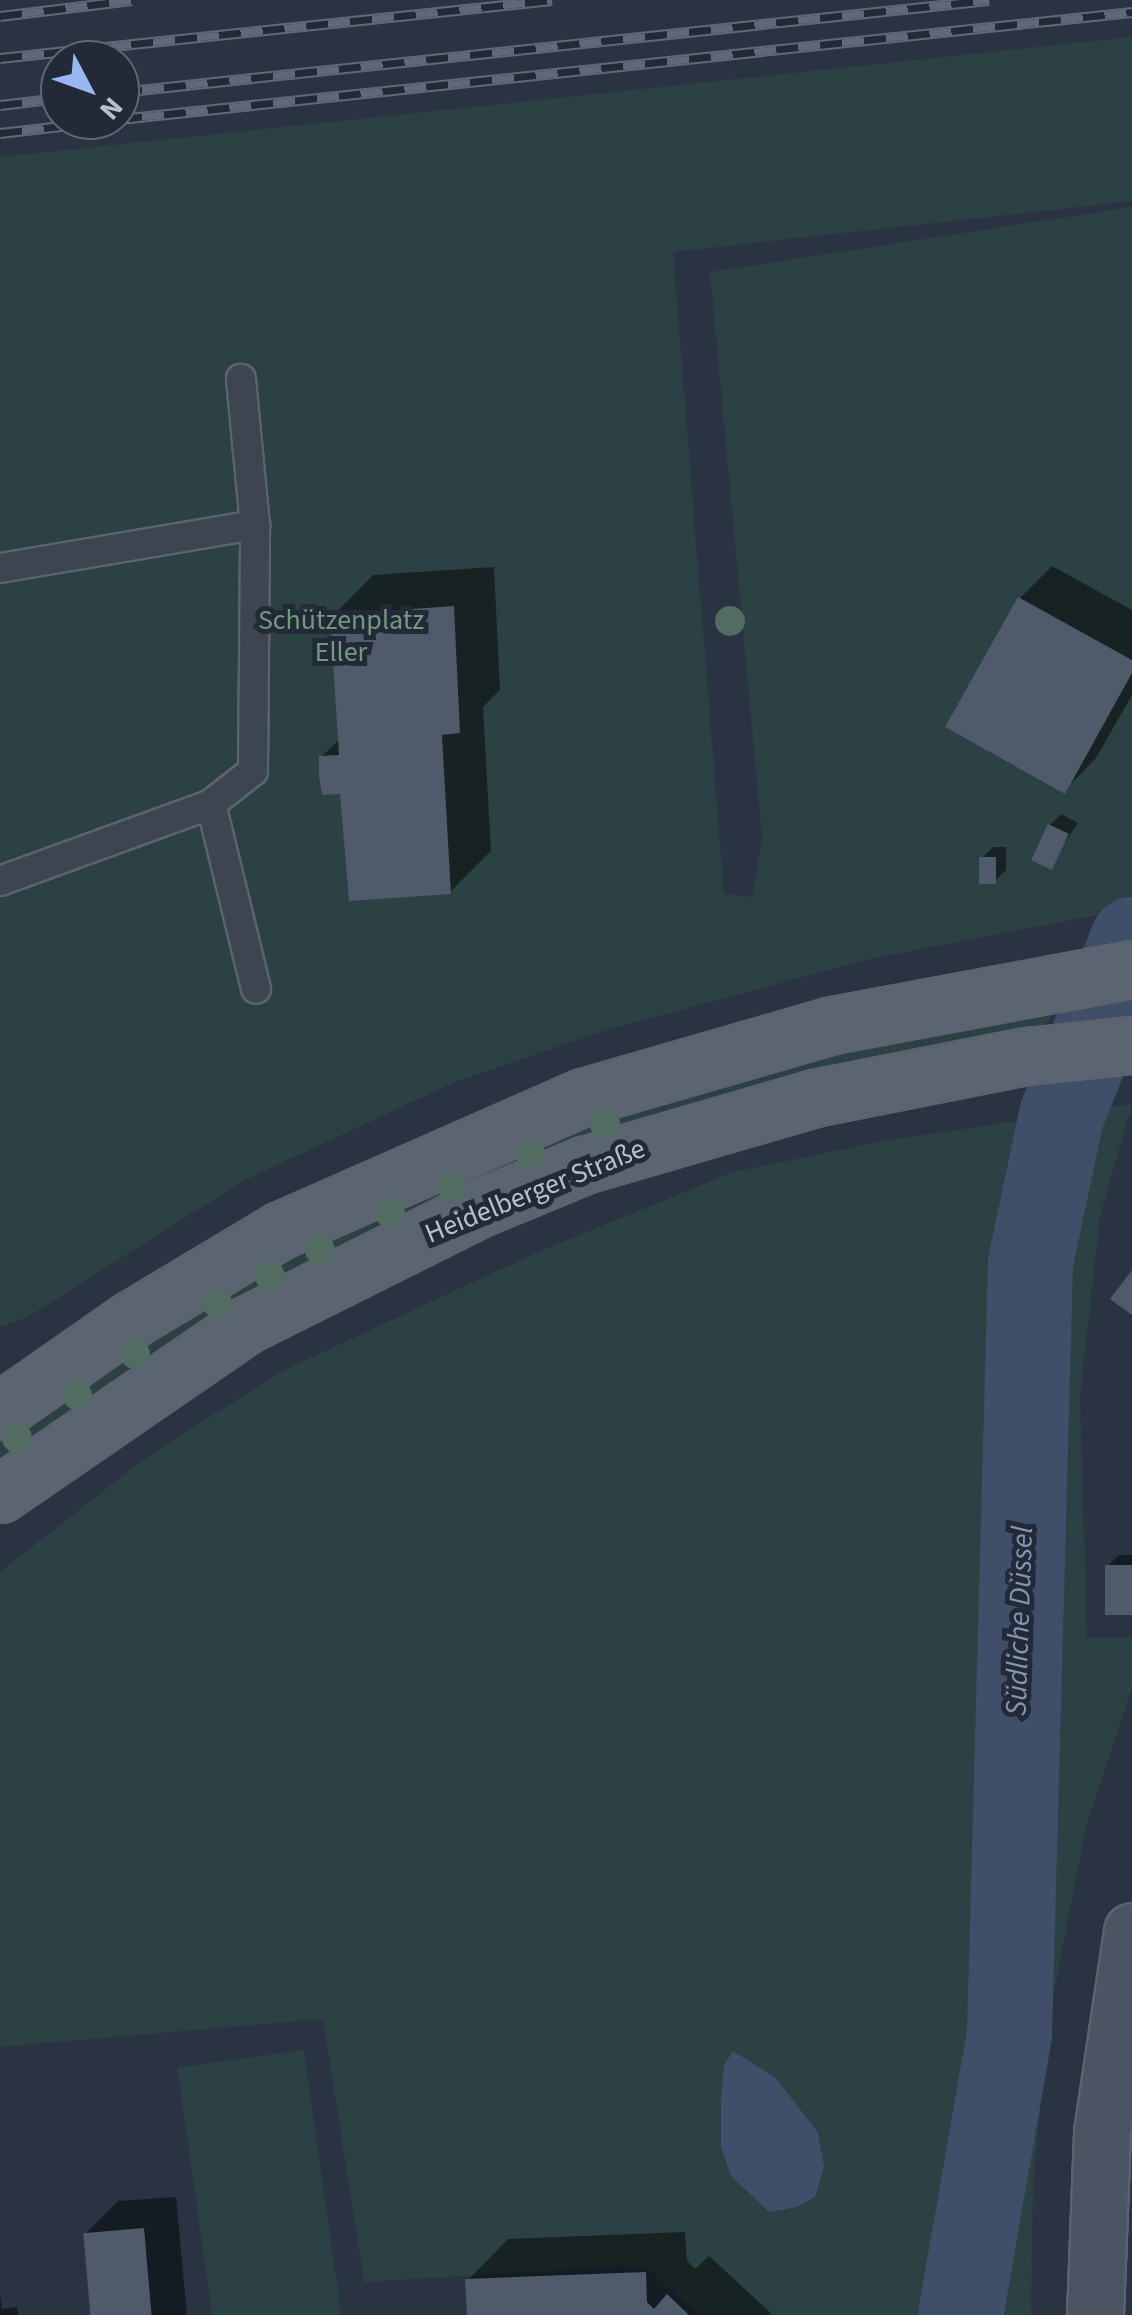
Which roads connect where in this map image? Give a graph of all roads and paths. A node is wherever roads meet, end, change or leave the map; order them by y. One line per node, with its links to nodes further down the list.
1 (241, 379): 2 (lane)
2 (255, 525): 3 (lane); 4 (lane)
3 (0, 568)
4 (211, 804): 5 (lane); 7 (lane)
5 (0, 881)
6 (1132, 969): 9 (main road)
7 (256, 989)
8 (1132, 1045): 10 (main road, Heidelberger Straße)
9 (0, 1410)
10 (0, 1494)
11 (1132, 1931): 12 (main road)
12 (1095, 2315)

